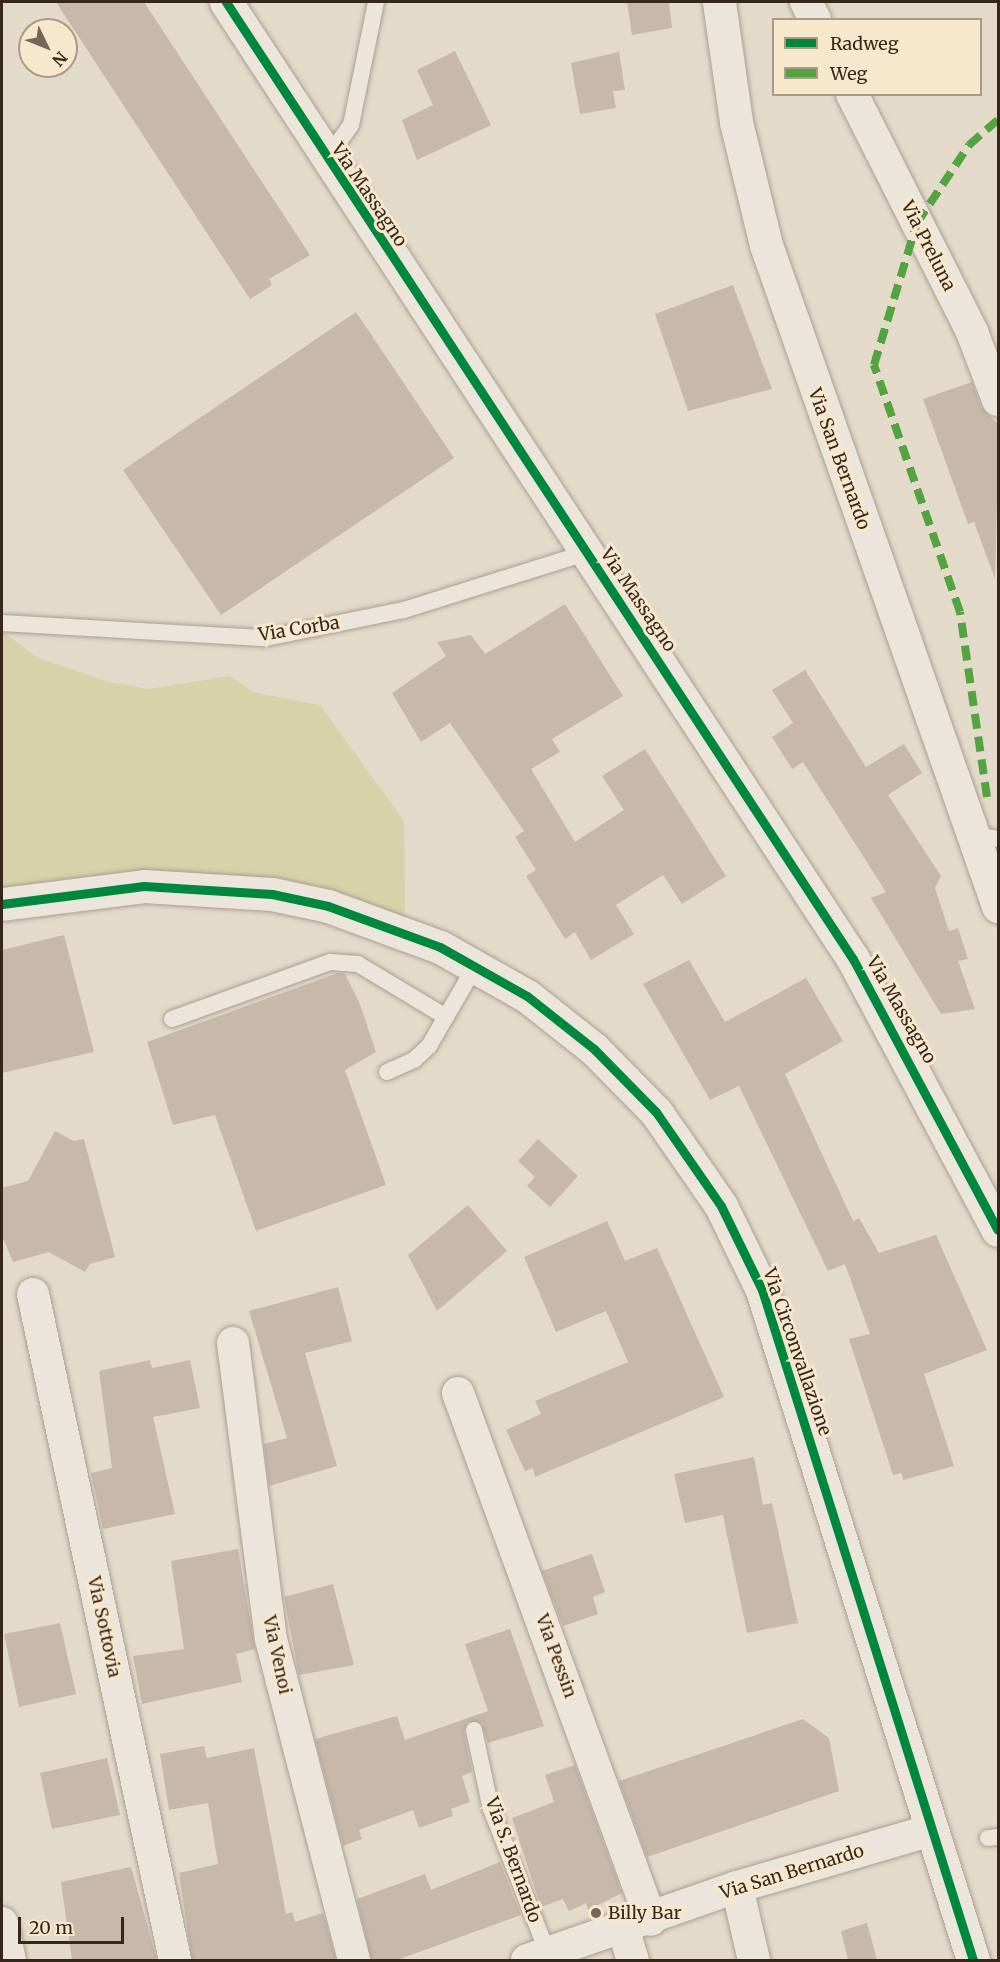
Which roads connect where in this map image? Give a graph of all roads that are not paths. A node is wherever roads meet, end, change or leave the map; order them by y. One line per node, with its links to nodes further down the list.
1 (226, 2): 7 (street, Via Massagno)
2 (376, 2): 7 (lane)
3 (719, 2): 11 (street, Via San Bernardo)
4 (806, 2): 5 (street)
5 (814, 18)
6 (853, 96): 8 (street, Via Preluna)
7 (326, 160): 9 (street, Via Massagno)
8 (999, 400)
9 (586, 553): 10 (lane, Via Corba); 18 (street, Via Massagno)
10 (2, 623)
11 (986, 837): 13 (street, Via San Bernardo)
12 (2, 904): 14 (street, Via Circonvallazione)
13 (999, 906)
14 (476, 965): 15 (lane); 23 (street, Via Circonvallazione)
15 (446, 1017): 16 (lane); 17 (lane)
16 (172, 1019)
17 (387, 1072)
18 (999, 1230)
19 (33, 1293): 29 (street, Via Sottovia)
20 (233, 1343): 30 (street, Via Venoi)
21 (458, 1393): 26 (street, Via Pessin)
22 (474, 1730): 27 (lane, Via S. Bernardo)
23 (929, 1831): 24 (street, Via San Bernardo); 33 (street)
24 (737, 1887): 26 (street, Via San Bernardo); 32 (street)
25 (2, 1923): 28 (street)
26 (637, 1924): 27 (street, Via San Bernardo); 31 (street, Via Pessin)
27 (538, 1957)
28 (10, 1960)
29 (175, 1960)
30 (354, 1960)
31 (633, 1960)
32 (754, 1960)
33 (973, 1960)

